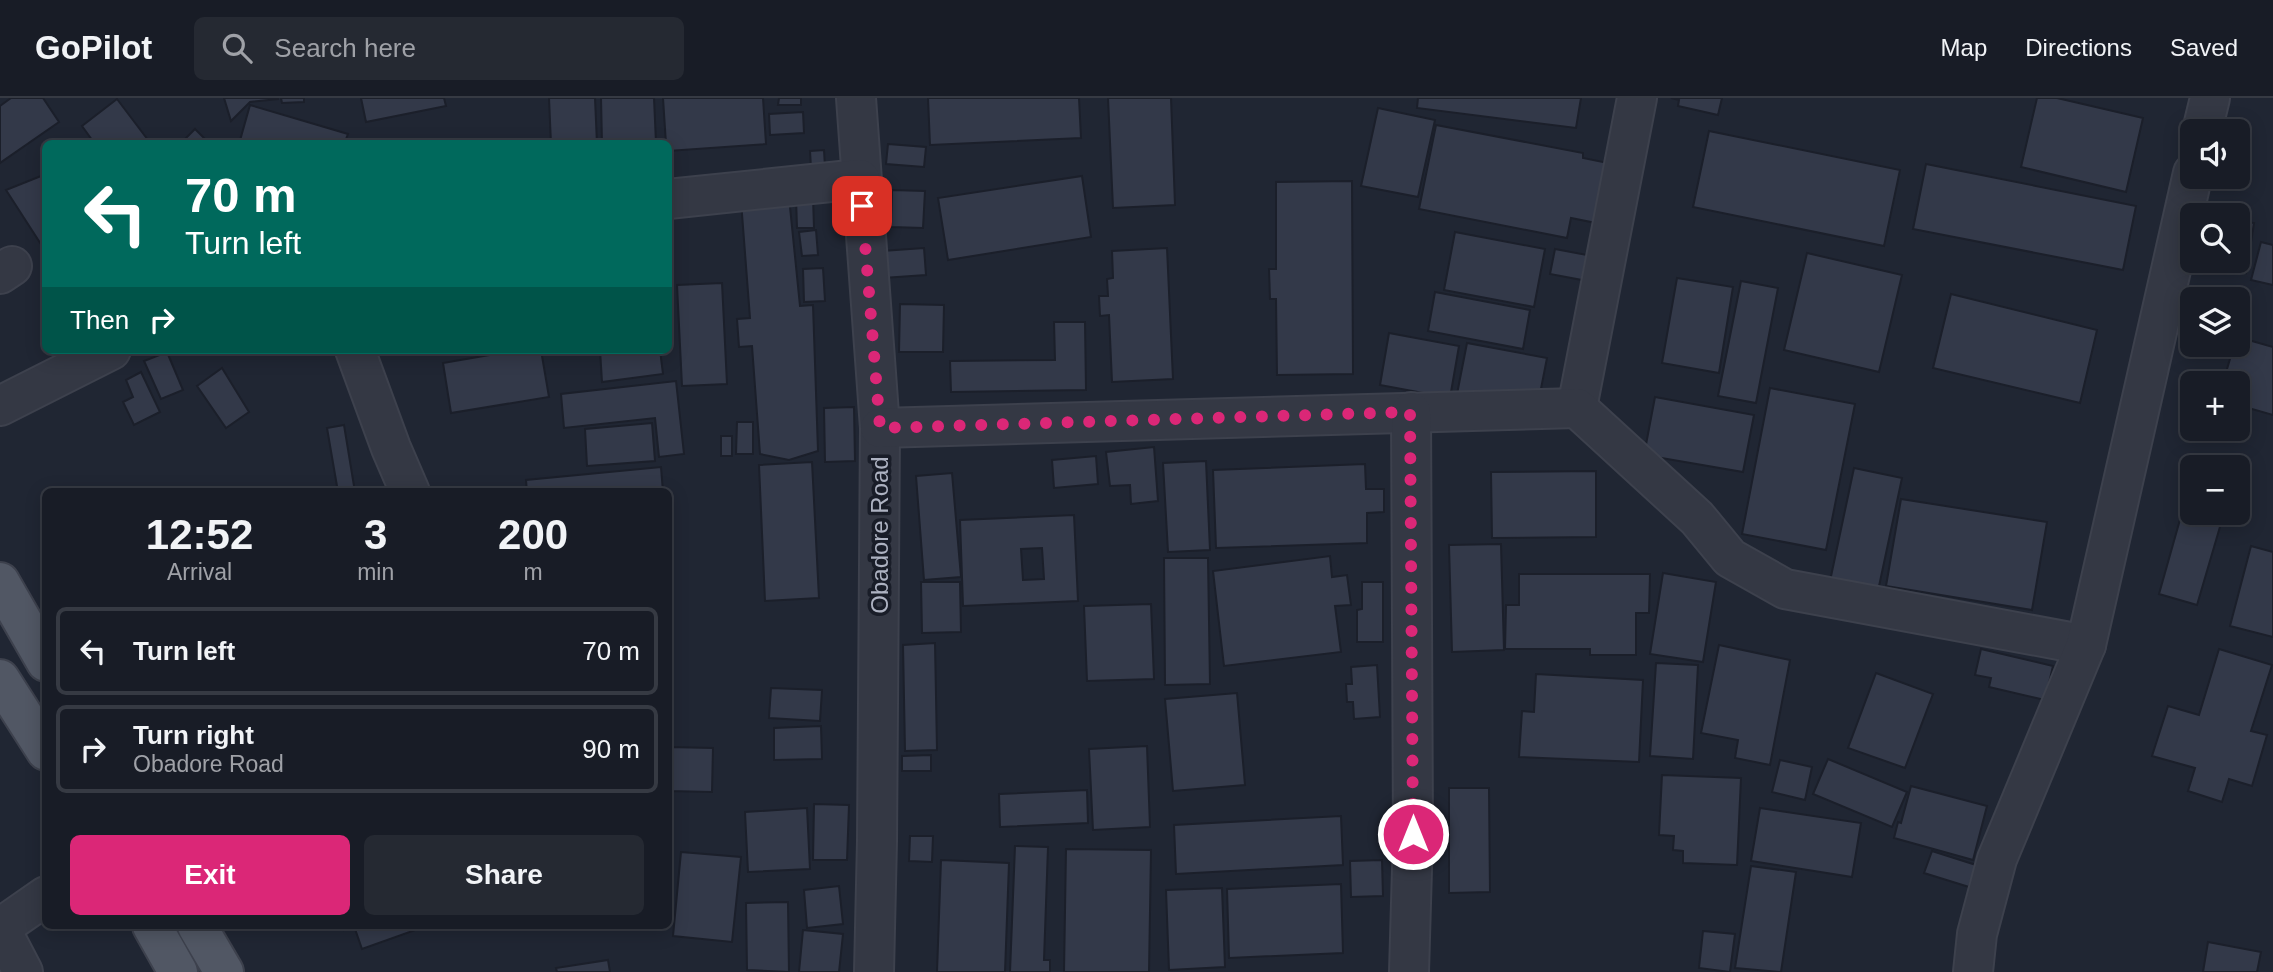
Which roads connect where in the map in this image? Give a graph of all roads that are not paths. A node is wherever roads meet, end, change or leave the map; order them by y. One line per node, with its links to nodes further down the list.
1 (856, 98): 5 (street, Obadore Road)
2 (1637, 98): 11 (street)
3 (2210, 98): 4 (street)
4 (2205, 119)
5 (860, 179): 7 (street); 13 (street, Obadore Road)
6 (2189, 189): 16 (street)
7 (672, 199)
8 (103, 354): 10 (street)
9 (356, 354): 14 (street)
10 (0, 406)
11 (1577, 408): 12 (street); 16 (street)
12 (1410, 412): 13 (street); 28 (street)
13 (880, 428): 27 (street, Obadore Road)
14 (409, 488)
15 (0, 582): 17 (main road)
16 (2086, 645): 29 (street)
17 (42, 655)
18 (0, 679): 19 (main road)
19 (42, 745)
20 (42, 899): 21 (street)
21 (0, 928): 24 (street)
22 (154, 929): 25 (main road)
23 (199, 929): 26 (main road)
24 (23, 972)
25 (178, 972)
26 (224, 972)
27 (874, 972)
28 (1409, 972)
29 (1973, 972)

